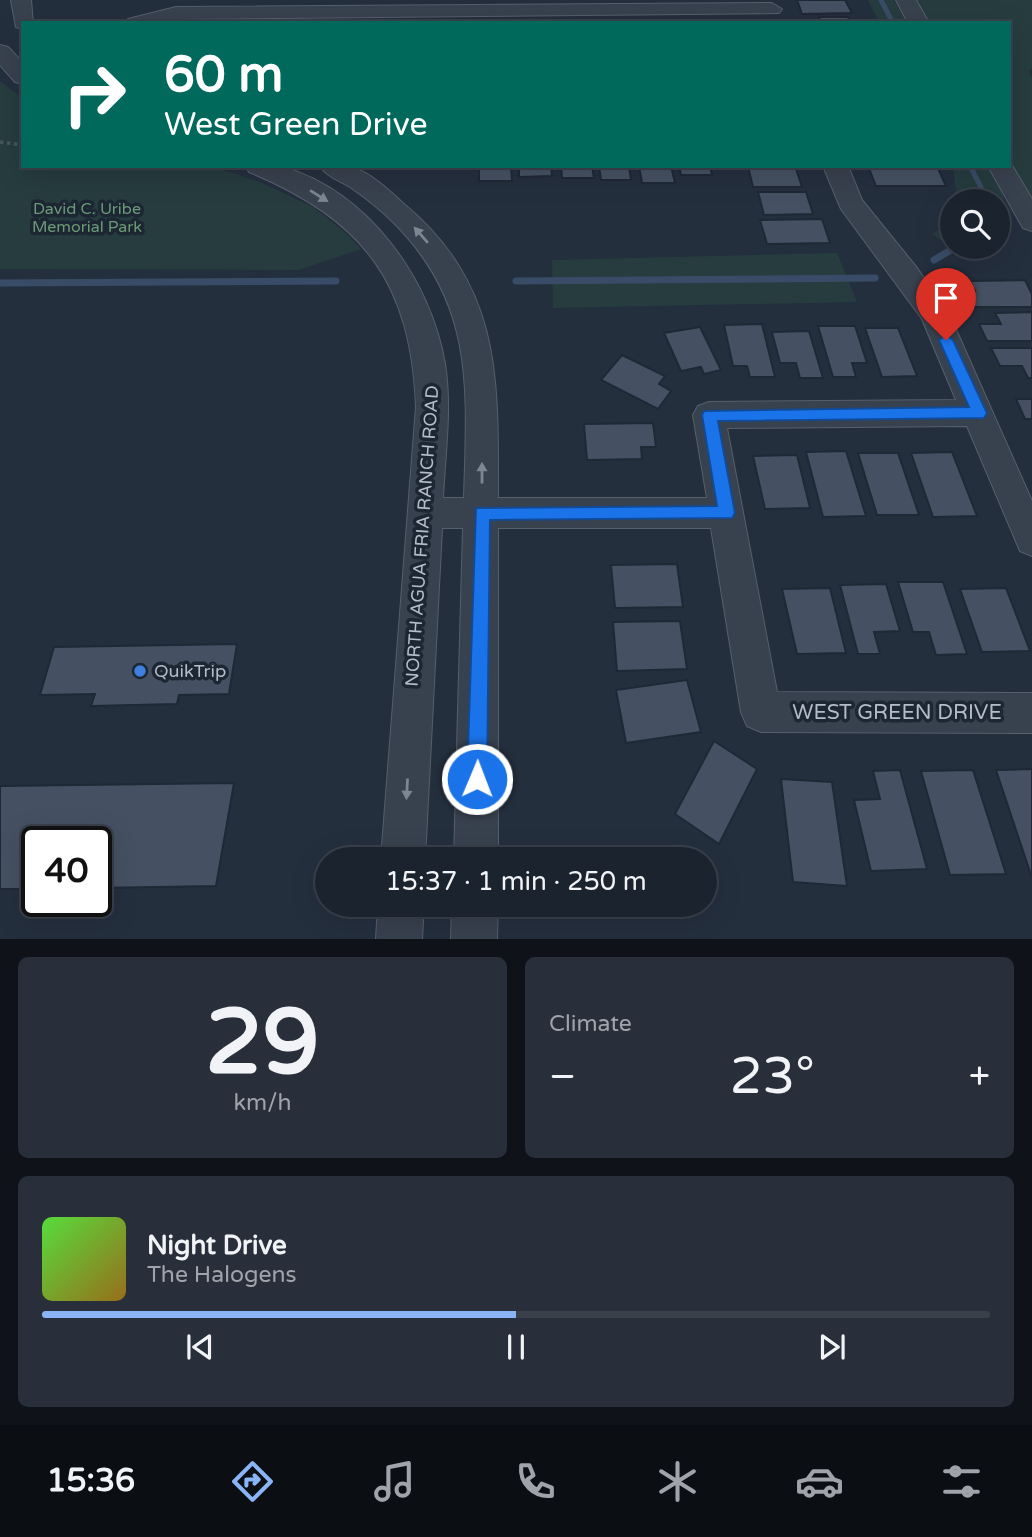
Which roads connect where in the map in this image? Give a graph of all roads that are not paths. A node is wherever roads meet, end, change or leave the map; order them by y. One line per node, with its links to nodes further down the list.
1 (21, 0): 5 (street)
2 (906, 0): 7 (street)
3 (363, 6): 4 (street); 6 (street)
4 (773, 11)
5 (23, 21)
6 (143, 21)
7 (918, 21)
8 (0, 52): 9 (street)
9 (21, 75)
10 (262, 168): 16 (street, NORTH AGUA FRIA RANCH ROAD, one-way to 16)
11 (335, 168): 14 (street)
12 (836, 168): 17 (street)
13 (1001, 168): 15 (street)
14 (395, 209): 16 (street); 19 (street, one-way to 14)
15 (1032, 222)
16 (360, 227): 18 (street, NORTH AGUA FRIA RANCH ROAD)
17 (979, 413): 20 (street); 21 (street)
18 (424, 513): 19 (street); 23 (street, NORTH AGUA FRIA RANCH ROAD, one-way to 23)
19 (481, 513): 20 (street); 24 (street)
20 (726, 513): 22 (street, WEST GREEN DRIVE)
21 (1032, 540)
22 (1032, 713)
23 (404, 847)
24 (475, 847)
25 (400, 917): 27 (street)
26 (475, 917): 28 (street)
27 (399, 939)
28 (474, 939)

